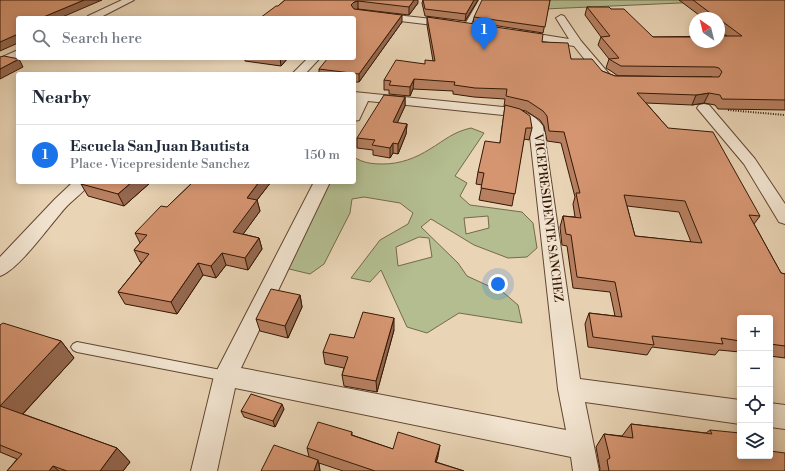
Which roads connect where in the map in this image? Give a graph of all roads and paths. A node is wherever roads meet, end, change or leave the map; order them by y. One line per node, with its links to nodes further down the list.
1 (129, 0): 4 (street)
2 (369, 0): 5 (street)
3 (481, 0): 8 (lane)
4 (96, 16)
5 (355, 16)
6 (356, 16): 8 (street)
7 (561, 18): 11 (street)
8 (467, 26): 9 (street)
9 (481, 28)
10 (511, 33): 11 (street)
11 (577, 42): 16 (street)
12 (16, 55): 14 (street)
13 (312, 60): 15 (street)
14 (0, 62)
15 (300, 72)
16 (616, 81)
17 (359, 96): 19 (street); 27 (street, VICEPRESIDENTE SANCHEZ)
18 (704, 108): 20 (path); 23 (street)
19 (356, 109)
20 (785, 115)
21 (81, 184): 24 (street)
22 (321, 184): 26 (street)
23 (785, 218)
24 (0, 269)
25 (76, 348): 26 (lane)
26 (226, 376): 31 (street); 32 (street)
27 (570, 389): 28 (street); 31 (street, VICEPRESIDENTE SANCHEZ)
28 (737, 412)
29 (773, 415): 30 (street)
30 (785, 417)
31 (582, 446): 33 (street, VICEPRESIDENTE SANCHEZ)
32 (204, 471)
33 (586, 471)

